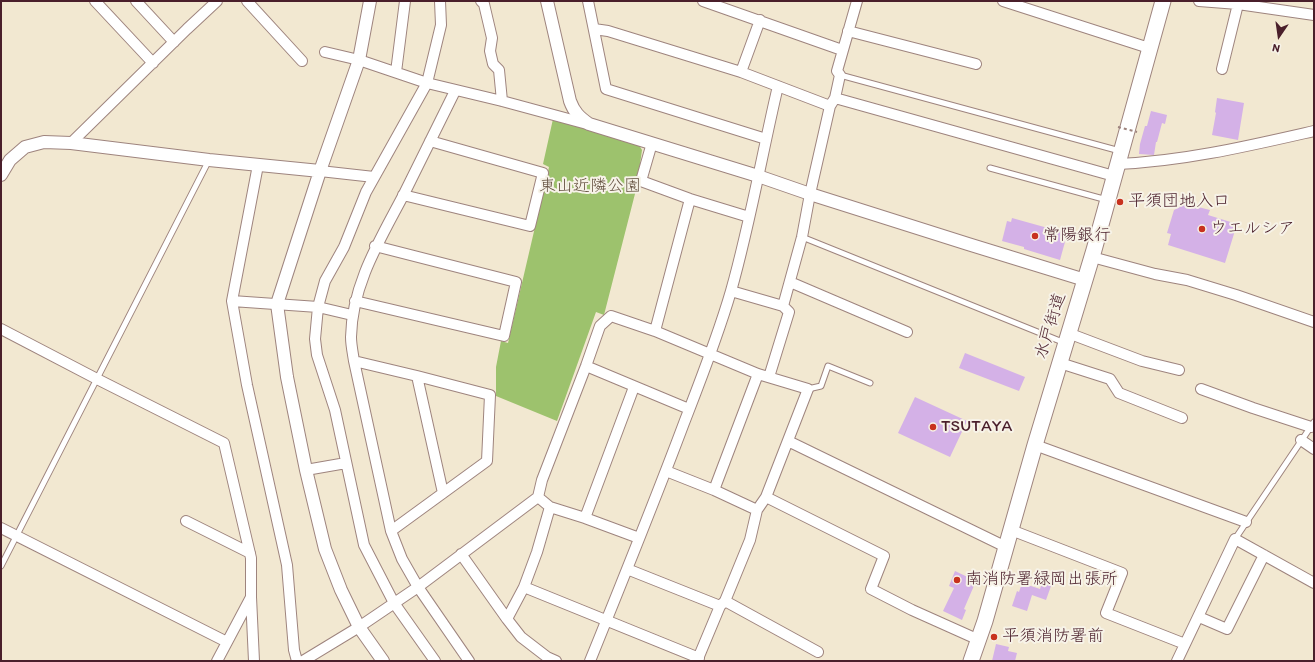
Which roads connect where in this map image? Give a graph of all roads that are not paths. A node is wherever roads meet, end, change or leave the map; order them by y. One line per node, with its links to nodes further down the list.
1 (95, 1): 27 (street)
2 (136, 1): 21 (street)
3 (217, 1): 21 (street)
4 (247, 1): 26 (street)
5 (370, 1): 25 (street)
6 (405, 1): 30 (street)
7 (440, 1): 33 (street)
8 (481, 1): 36 (street)
9 (547, 1): 38 (street)
10 (588, 1): 19 (street)
11 (703, 1): 18 (street)
12 (857, 1): 20 (street)
13 (1003, 1): 22 (street)
14 (1163, 1): 22 (main road, 水戸街道)
15 (1199, 1): 16 (street)
16 (1238, 4): 17 (street); 29 (street)
17 (1314, 15)
18 (760, 20): 23 (street); 31 (street)
19 (594, 29): 31 (street); 40 (street)
20 (848, 30): 23 (street); 28 (street)
21 (174, 42): 27 (street)
22 (1149, 48): 45 (main road, 水戸街道)
23 (842, 50): 32 (street)
24 (325, 52): 25 (street)
25 (359, 60): 30 (street); 48 (street)
26 (302, 61)
27 (153, 63): 42 (street)
28 (976, 64)
29 (1222, 70)
30 (396, 72): 33 (street)
31 (742, 72): 34 (street)
32 (840, 75): 37 (street); 45 (lane)
33 (427, 83): 35 (street); 51 (street)
34 (778, 86): 37 (street); 40 (street)
35 (455, 91): 36 (street); 41 (street)
36 (502, 101): 38 (street)
37 (832, 102): 45 (street); 52 (street)
38 (589, 124): 43 (street)
39 (1314, 131): 45 (street)
40 (766, 139): 50 (street)
41 (430, 141): 53 (street); 53 (street)
42 (71, 143): 44 (street); 49 (street)
43 (652, 143): 50 (street); 54 (street)
44 (209, 160): 46 (street); 82 (lane)
45 (1118, 164): 55 (main road, 水戸街道)
46 (258, 165): 48 (street); 63 (street)
47 (990, 168): 55 (lane)
48 (320, 171): 51 (street); 65 (street)
49 (1, 175)
50 (758, 176): 52 (street); 56 (street)
51 (374, 177): 67 (street)
52 (810, 194): 57 (street); 60 (street)
53 (404, 195): 58 (street)
54 (690, 199): 56 (street); 71 (street)
55 (1108, 200): 59 (main road, 水戸街道)
56 (749, 217): 62 (street)
57 (802, 238): 61 (street); 73 (lane)
58 (376, 246): 64 (street); 64 (street)
59 (1092, 257): 60 (main road, 水戸街道); 69 (street)
60 (1085, 280): 73 (main road, 水戸街道)
61 (790, 282): 66 (street); 72 (street)
62 (731, 292): 66 (street); 74 (street)
63 (232, 301): 65 (street); 135 (street)
64 (355, 301): 68 (street)
65 (277, 304): 67 (street); 95 (street)
66 (783, 306): 81 (street)
67 (318, 307): 68 (street); 94 (street)
68 (352, 315): 75 (street)
69 (1314, 322)
70 (1, 329): 82 (street)
71 (655, 331): 74 (street); 77 (street)
72 (907, 332)
73 (1067, 338): 76 (main road, 水戸街道); 78 (street)
74 (711, 354): 79 (street); 87 (street)
75 (354, 362): 80 (street); 108 (street)
76 (1060, 363): 88 (street); 92 (main road, 水戸街道)
77 (586, 366): 84 (street); 99 (street)
78 (1179, 370)
79 (758, 374): 81 (street); 97 (street)
80 (417, 376): 98 (street); 98 (street)
81 (769, 377): 85 (street)
82 (97, 379): 109 (lane); 113 (street)
83 (870, 383): 85 (lane)
84 (634, 387): 87 (street); 103 (street)
85 (808, 388): 91 (street)
86 (1201, 389): 89 (street)
87 (690, 409): 96 (street)
88 (1182, 418)
89 (1312, 424): 90 (lane)
90 (1301, 440): 93 (street); 105 (lane)
91 (788, 441): 100 (street); 112 (street)
92 (1035, 445): 105 (street); 107 (main road, 水戸街道)
93 (1314, 449)
94 (346, 463): 95 (street); 122 (street)
95 (306, 470): 127 (street)
96 (666, 471): 97 (street); 110 (street)
97 (714, 490): 102 (street)
98 (442, 493): 108 (street)
99 (538, 497): 101 (street); 114 (street)
100 (766, 497): 102 (street); 128 (street)
101 (550, 507): 103 (street); 120 (street)
102 (757, 510): 123 (street)
103 (585, 518): 110 (street)
104 (186, 521): 113 (street)
105 (1246, 522): 111 (lane)
106 (1, 528): 109 (street)
107 (1011, 530): 112 (main road, 水戸街道); 130 (street)
108 (391, 531): 119 (street)
109 (16, 536): 116 (lane); 129 (street)
110 (639, 538): 117 (street)
111 (1235, 539): 115 (street); 124 (street)
112 (1006, 547): 128 (main road, 水戸街道)
113 (250, 553): 121 (street)
114 (461, 554): 119 (street); 125 (street)
115 (1264, 555): 118 (street); 124 (street)
116 (1, 566)
117 (627, 569): 123 (street); 126 (street)
118 (1314, 583)
119 (418, 587): 122 (street); 139 (street)
120 (524, 587): 125 (street); 126 (street)
121 (251, 597): 129 (street); 134 (street)
122 (394, 603): 127 (street); 138 (street)
123 (722, 604): 131 (street); 132 (street)
124 (1198, 617): 130 (street)
125 (507, 619): 140 (street)
126 (606, 621): 132 (street); 141 (street)
127 (359, 627): 136 (street); 137 (street)
128 (979, 640): 142 (main road, 水戸街道)
129 (227, 642): 133 (street)
130 (1185, 644): 143 (street)
131 (818, 652)
132 (698, 660)
133 (217, 661)
134 (254, 661)
135 (297, 661)
136 (303, 661)
137 (383, 661)
138 (435, 661)
139 (469, 661)
140 (556, 661)
141 (590, 661)
142 (971, 661)
143 (1177, 661)

